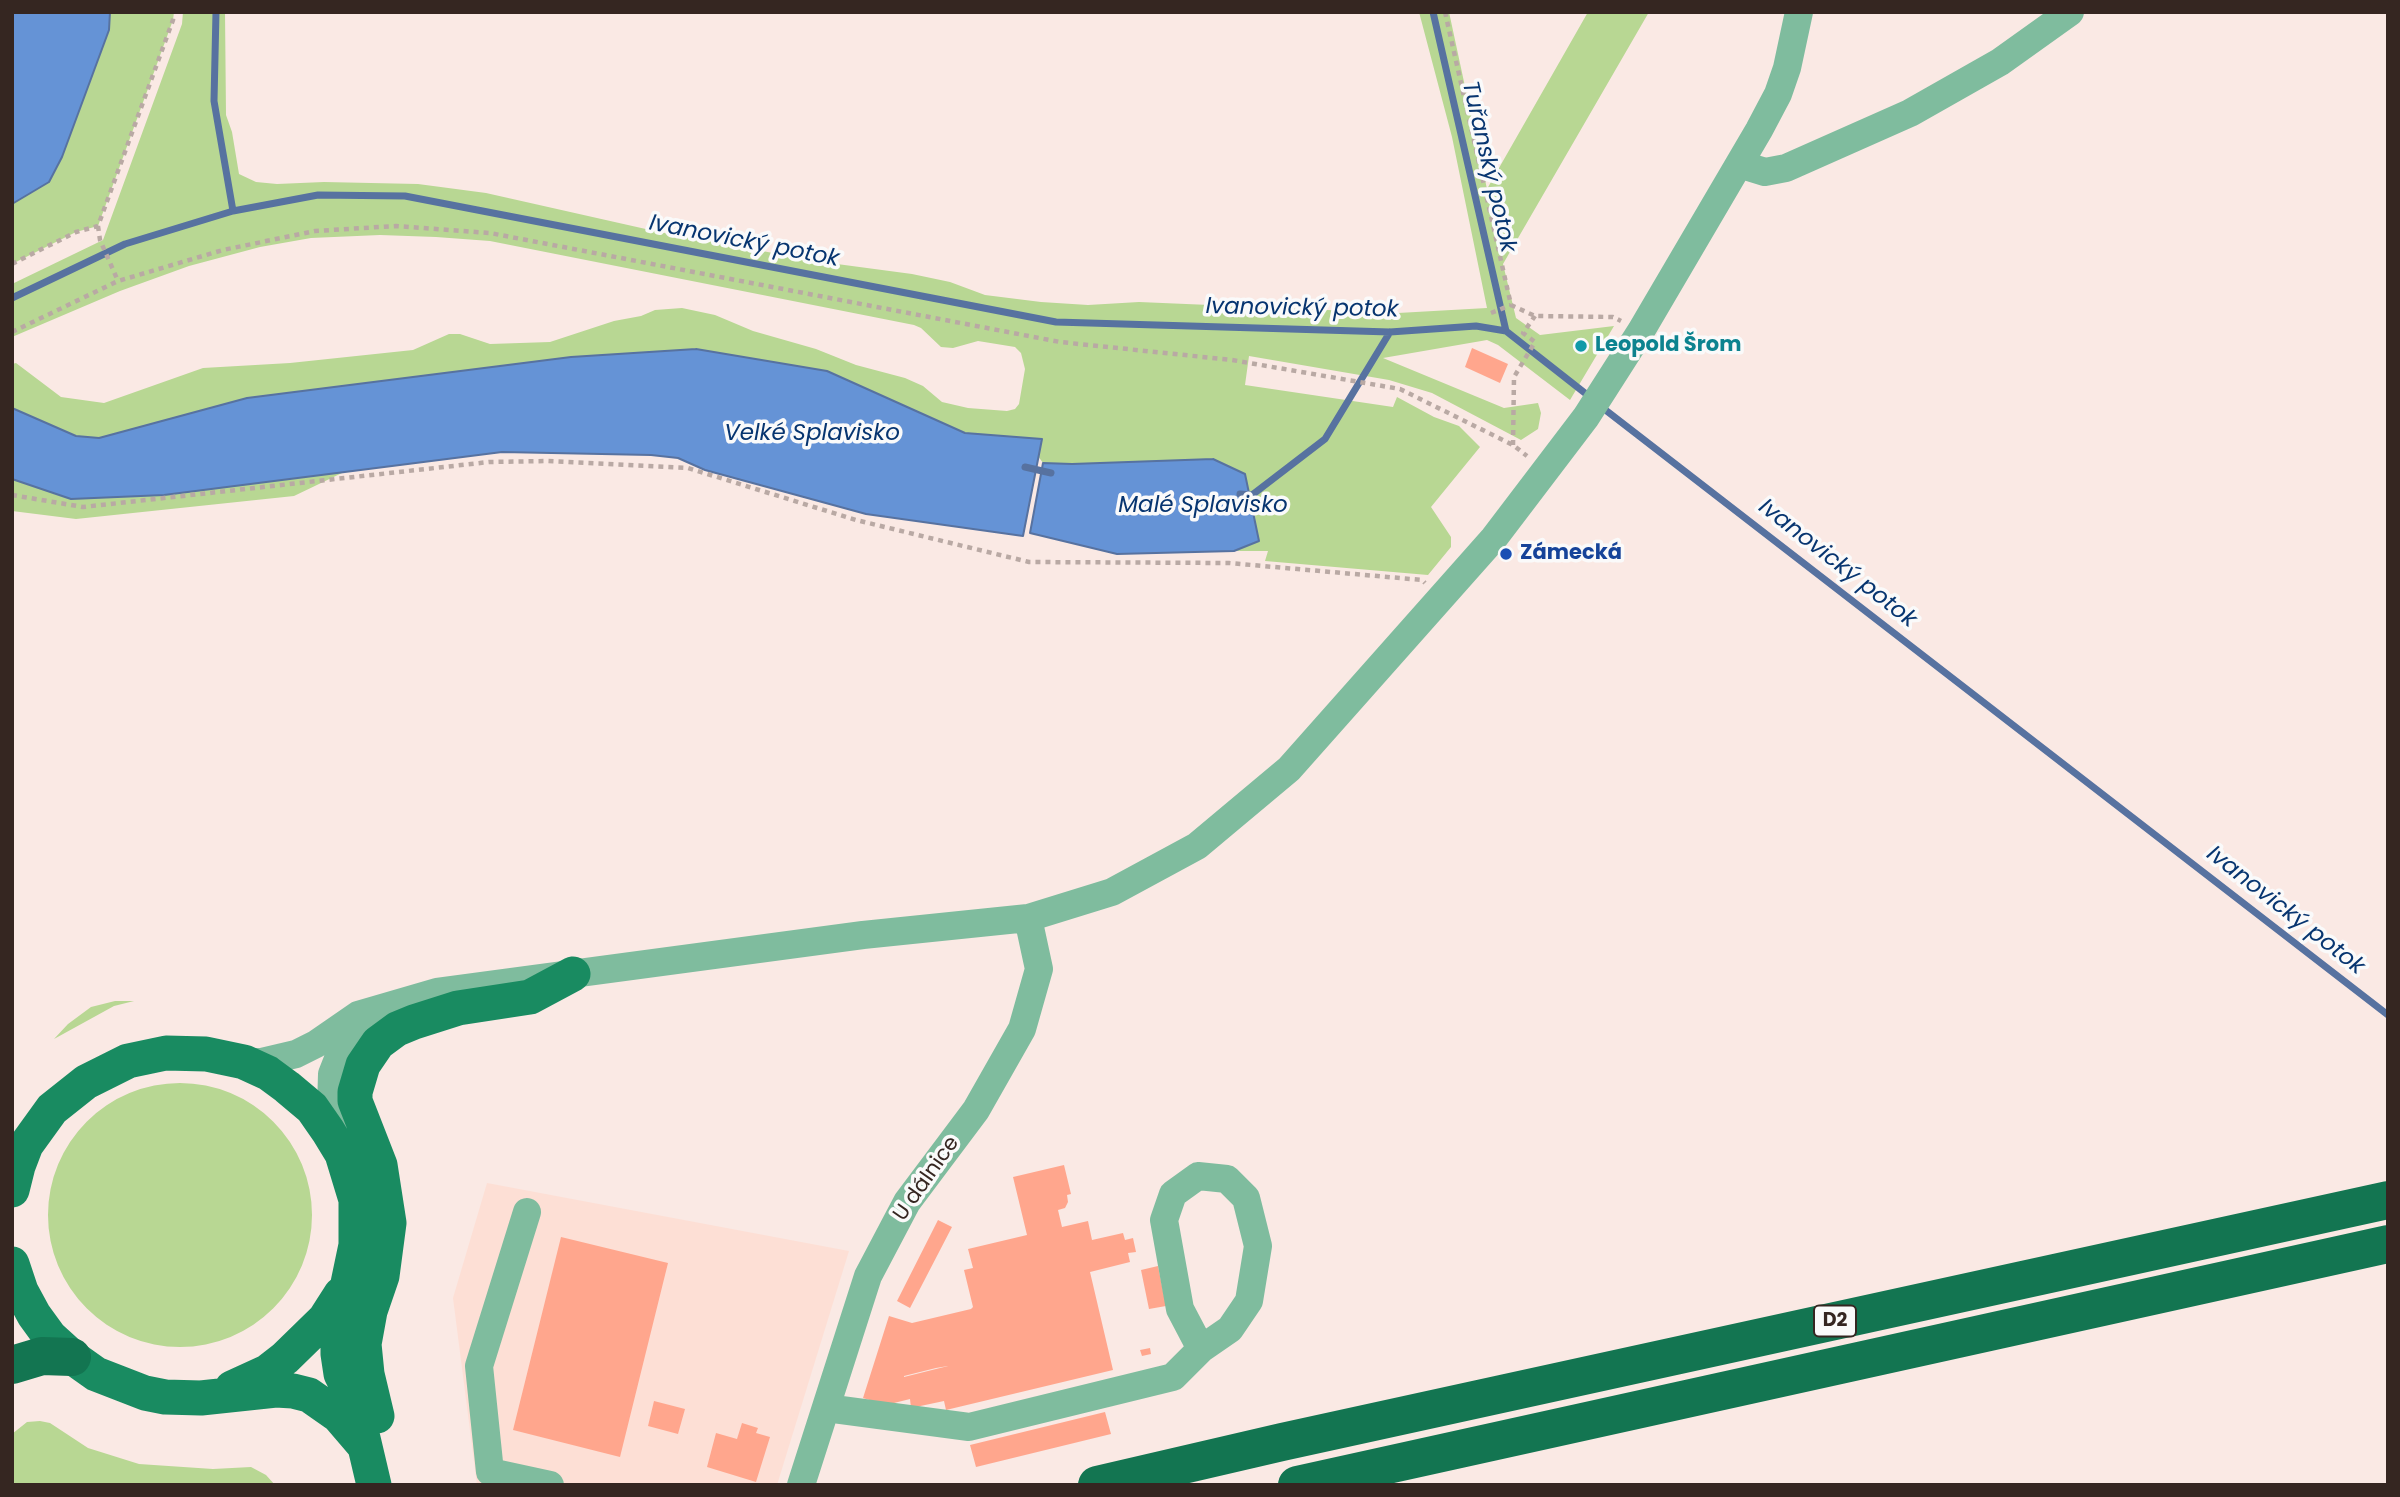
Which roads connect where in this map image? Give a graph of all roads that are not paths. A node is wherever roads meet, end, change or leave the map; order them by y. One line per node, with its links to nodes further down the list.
1 (1799, 12): 3 (street)
2 (2070, 12): 3 (street)
3 (1739, 164): 4 (street)
4 (1028, 918): 5 (street); 21 (street, U dálnice)
5 (573, 974): 6 (street); 24 (main road)
6 (389, 1006): 7 (street); 10 (street)
7 (244, 1062): 8 (main road); 10 (main road)
8 (52, 1108): 9 (main road); 11 (main road)
9 (12, 1125)
10 (342, 1154): 16 (main road)
11 (12, 1190)
12 (2388, 1200): 27 (highway, D2)
13 (527, 1212): 25 (street)
14 (2388, 1244): 28 (highway, D2)
15 (12, 1264): 18 (main road)
16 (349, 1283): 20 (main road); 22 (main road)
17 (1201, 1349): 17 (street); 21 (street)
18 (72, 1357): 19 (highway); 20 (main road)
19 (12, 1365)
20 (214, 1396): 22 (main road)
21 (826, 1408): 26 (street, U dálnice)
22 (363, 1444): 23 (main road)
23 (374, 1485)
24 (381, 1485)
25 (550, 1485)
26 (801, 1485)
27 (1097, 1485)
28 (1297, 1485)

